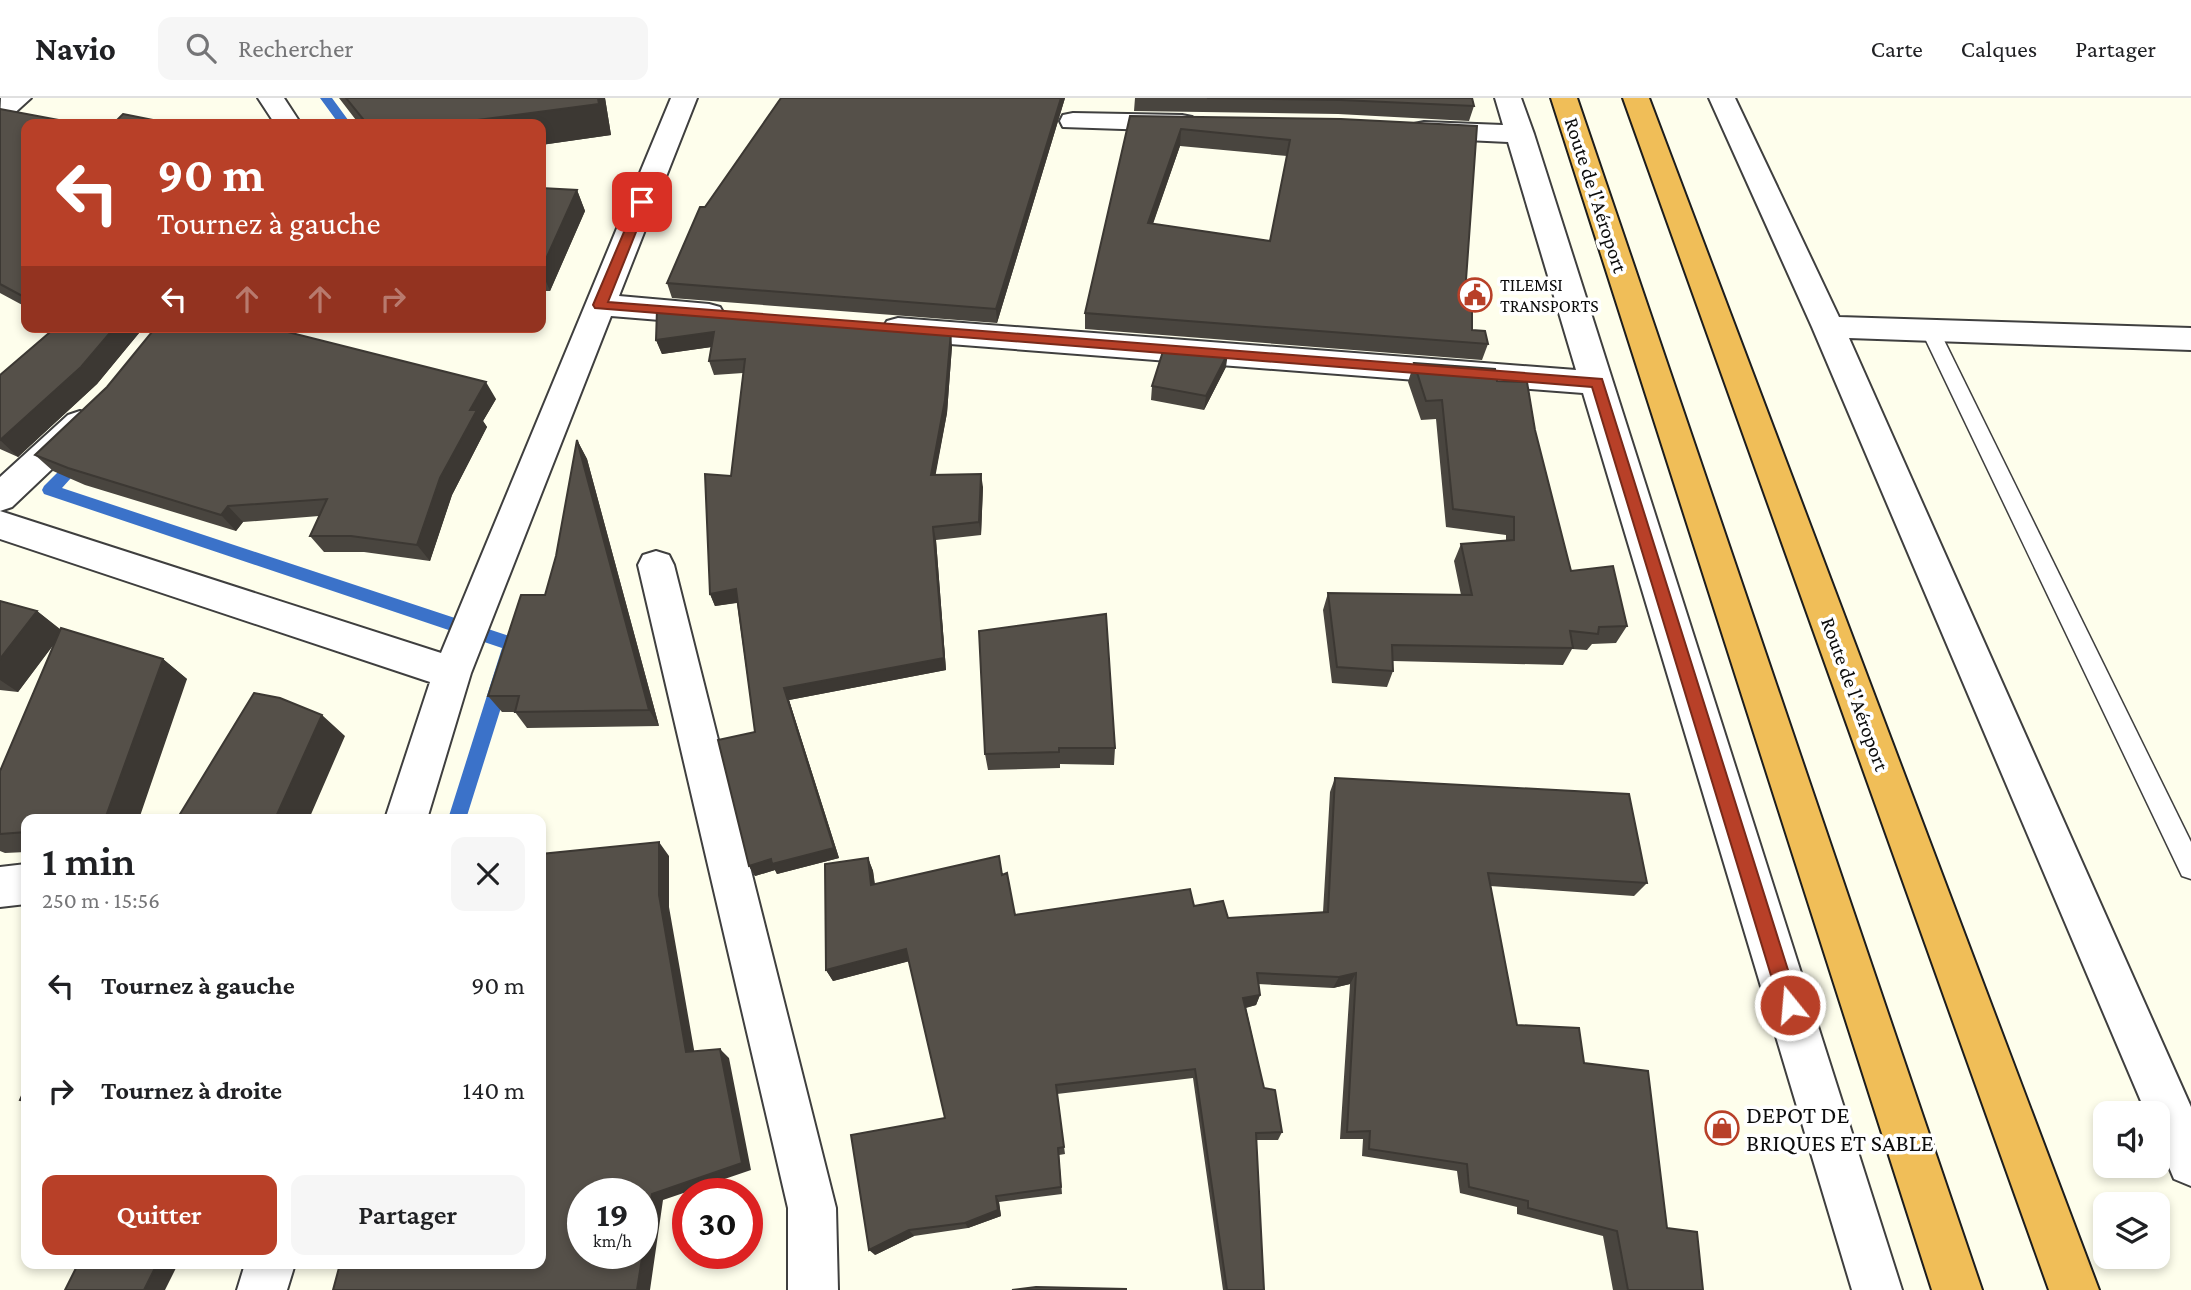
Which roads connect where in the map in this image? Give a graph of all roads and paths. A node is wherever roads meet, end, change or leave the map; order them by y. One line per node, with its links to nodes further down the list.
1 (18, 98): 8 (street)
2 (271, 98): 9 (street)
3 (684, 98): 14 (street)
4 (1508, 98): 13 (street)
5 (1564, 98): 35 (highway, Route de l'Aéroport)
6 (1636, 98): 36 (highway, Route de l'Aéroport)
7 (1722, 98): 17 (street)
8 (0, 112)
9 (285, 119)
10 (1073, 121): 11 (street)
11 (1202, 124)
12 (1403, 128): 13 (street)
13 (1520, 134): 20 (street)
14 (600, 305): 15 (street); 25 (street)
15 (738, 316)
16 (863, 326): 20 (street)
17 (1828, 327): 18 (street); 30 (street)
18 (1930, 330): 19 (street); 27 (lane)
19 (2191, 339)
20 (1598, 383): 34 (street)
21 (100, 403): 22 (street)
22 (0, 498)
23 (0, 525): 25 (street)
24 (656, 565): 33 (street)
25 (452, 673): 26 (street)
26 (407, 814)
27 (2191, 867)
28 (21, 885): 29 (street)
29 (0, 887)
30 (2191, 1162)
31 (268, 1269): 32 (street)
32 (262, 1290)
33 (813, 1290)
34 (1877, 1290)
35 (1957, 1290)
36 (2074, 1290)

